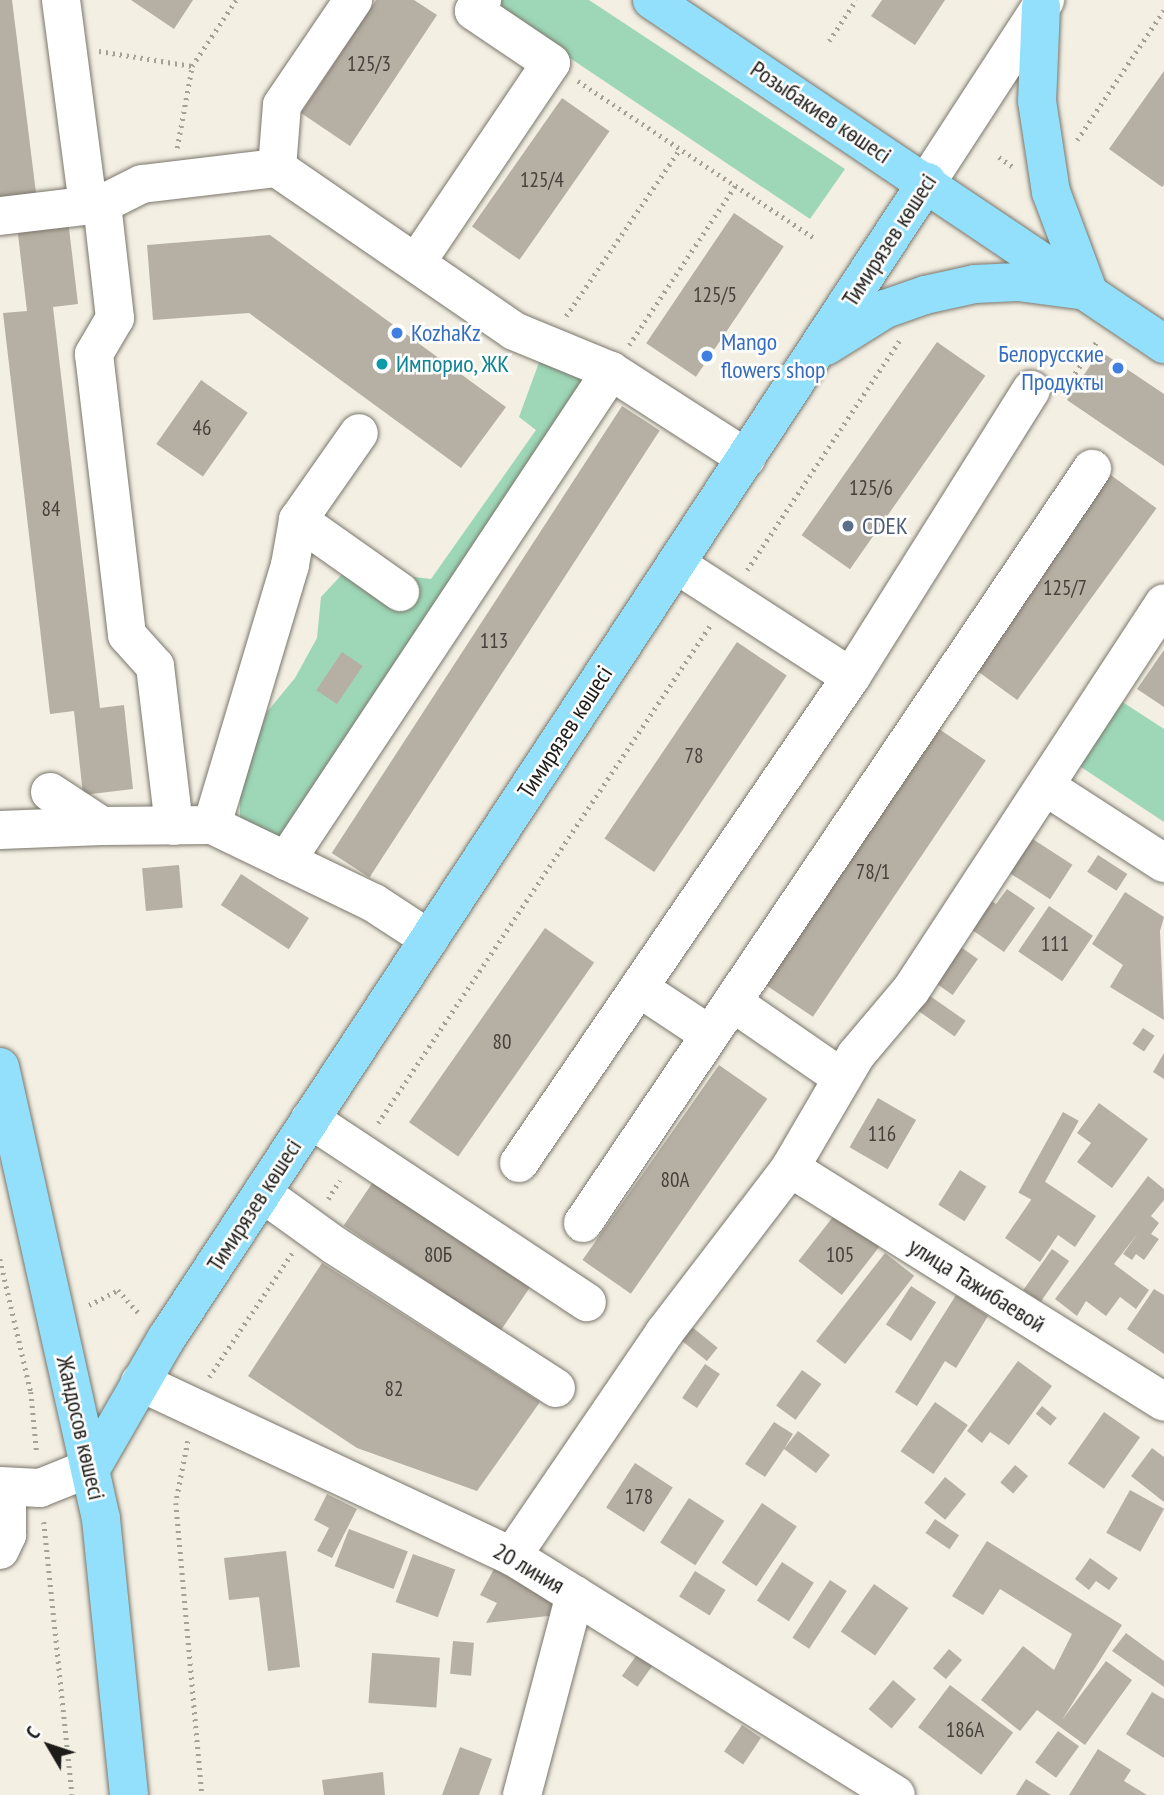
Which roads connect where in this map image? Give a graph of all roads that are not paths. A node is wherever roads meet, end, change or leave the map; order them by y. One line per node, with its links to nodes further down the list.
1 (61, 0): 8 (street)
2 (352, 0): 6 (street)
3 (482, 0): 10 (street)
4 (652, 0): 7 (main road, Розыбакиев көшесі)
5 (1043, 3): 7 (street, Тимирязев көшесі); 11 (main road)
6 (277, 168): 8 (street); 10 (street)
7 (927, 183): 11 (main road, Розыбакиев көшесі); 13 (main road, Тимирязев көшесі)
8 (95, 205): 9 (street); 28 (street)
9 (0, 216)
10 (416, 263): 14 (street)
11 (1088, 291): 12 (main road, Розыбакиев көшесі); 13 (main road)
12 (1164, 344)
13 (815, 353): 17 (main road, Тимирязев көшесі)
14 (611, 372): 17 (street); 30 (street)
15 (1031, 390): 23 (street)
16 (359, 433): 19 (street)
17 (746, 458): 20 (main road, Тимирязев көшесі)
18 (1091, 469): 34 (street)
19 (298, 520): 21 (street); 26 (street)
20 (676, 564): 23 (street); 32 (main road, Тимирязев көшесі)
21 (400, 592)
22 (1164, 604): 24 (street)
23 (850, 677): 33 (street)
24 (1045, 786): 31 (street); 37 (street)
25 (50, 792): 27 (street)
26 (212, 825): 28 (street); 30 (street)
27 (102, 826): 28 (street); 29 (street)
28 (174, 826)
29 (0, 830)
30 (286, 861): 32 (street)
31 (1164, 863)
32 (429, 939): 38 (main road, Тимирязев көшесі)
33 (639, 988): 35 (street); 40 (street)
34 (732, 1002): 35 (street); 37 (street)
35 (710, 1035): 43 (street)
36 (0, 1067): 39 (main road, Жандосов көшесі)
37 (842, 1078): 41 (street)
38 (310, 1119): 42 (main road, Тимирязев көшесі); 44 (street)
39 (7, 1125): 48 (main road, Жандосов көшесі)
40 (519, 1163)
41 (790, 1168): 47 (street, улица Тажибаевой); 51 (street)
42 (262, 1193): 45 (main road, Тимирязев көшесі); 46 (street)
43 (583, 1223)
44 (587, 1302)
45 (140, 1382): 48 (main road, Тимирязев көшесі); 51 (street, 20 линия)
46 (556, 1388)
47 (1164, 1402)
48 (92, 1467): 49 (street); 54 (main road, Жандосов көшесі)
49 (3, 1487): 50 (street)
50 (0, 1550)
51 (512, 1556): 52 (street, 20 линия)
52 (575, 1595): 53 (street); 55 (street, 20 линия)
53 (530, 1791)
54 (129, 1795)
55 (897, 1795)

